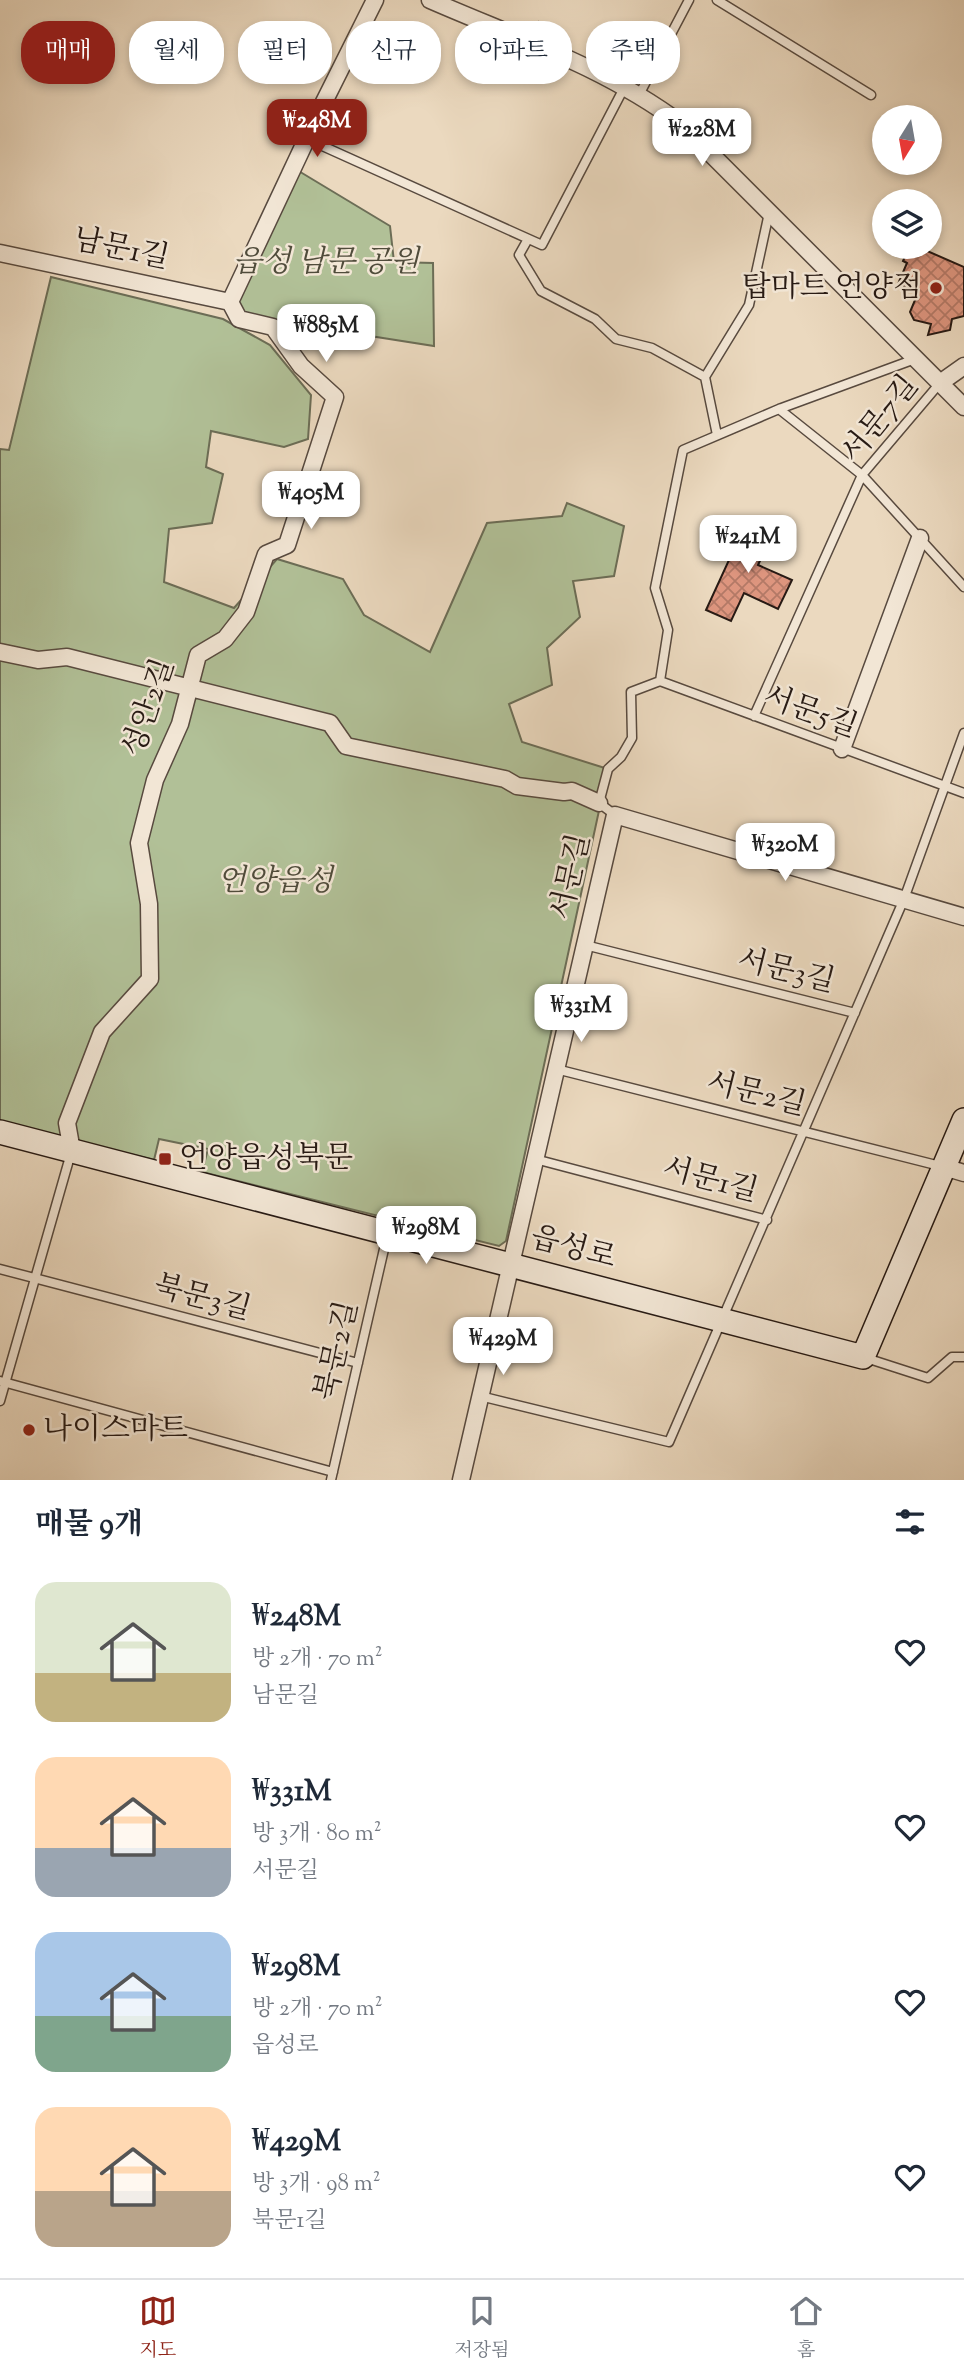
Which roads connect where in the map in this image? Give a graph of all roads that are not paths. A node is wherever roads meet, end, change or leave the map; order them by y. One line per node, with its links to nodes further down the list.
1 (374, 0): 7 (street)
2 (430, 0): 5 (street)
3 (690, 0): 5 (lane)
4 (718, 0): 6 (lane)
5 (632, 90): 8 (street); 9 (lane)
6 (871, 95)
7 (307, 139): 9 (lane); 11 (street)
8 (769, 211): 12 (street); 14 (lane)
9 (527, 239): 14 (lane)
10 (0, 253): 11 (street, 남문1길)
11 (230, 302): 24 (street, 성안2길)
12 (915, 359): 15 (street); 17 (lane)
13 (964, 366): 15 (street)
14 (705, 377): 18 (lane)
15 (940, 383): 16 (street); 19 (lane, 서문7길)
16 (964, 407)
17 (779, 410): 18 (lane); 19 (lane)
18 (717, 435): 23 (lane)
19 (862, 475): 20 (lane); 25 (lane, 서문7길)
20 (920, 538): 21 (lane); 27 (street)
21 (964, 587)
22 (0, 652): 24 (street)
23 (660, 681): 25 (lane, 서문5길); 30 (lane, 서문길)
24 (189, 688): 30 (street); 40 (street, 성안2길)
25 (754, 716): 27 (lane, 서문5길)
26 (964, 733): 28 (lane)
27 (842, 749): 28 (lane, 서문5길)
28 (945, 787): 29 (lane, 서문5길); 32 (lane)
29 (964, 793)
30 (599, 803): 31 (lane, 서문길)
31 (615, 815): 32 (street); 34 (street, 서문길)
32 (904, 899): 33 (street); 35 (lane, 서문3길)
33 (964, 917)
34 (585, 945): 35 (lane, 서문3길); 36 (street, 서문길)
35 (855, 1013): 38 (lane)
36 (556, 1069): 38 (lane, 서문2길); 41 (street, 서문길)
37 (964, 1120): 42 (street)
38 (805, 1131): 42 (lane, 서문2길); 43 (lane)
39 (0, 1132): 40 (street, 읍성로)
40 (72, 1151): 44 (street, 읍성로); 47 (lane)
41 (536, 1159): 43 (lane, 서문1길); 45 (street, 서문길)
42 (954, 1170): 49 (street)
43 (766, 1220): 48 (lane, 서문1길)
44 (388, 1233): 45 (street, 읍성로); 51 (lane, 북문2길)
45 (510, 1265): 48 (street, 읍성로); 53 (street, 서문길)
46 (0, 1269): 47 (lane, 북문3길)
47 (35, 1279): 51 (lane, 북문3길); 52 (lane)
48 (723, 1321): 49 (street, 읍성로); 53 (lane)
49 (863, 1357): 50 (lane)
50 (964, 1357)
51 (358, 1363): 55 (lane, 북문2길)
52 (3, 1382): 54 (lane); 55 (lane)
53 (480, 1396): 56 (street, 서문길)
54 (0, 1401)
55 (332, 1476)
56 (461, 1480)

